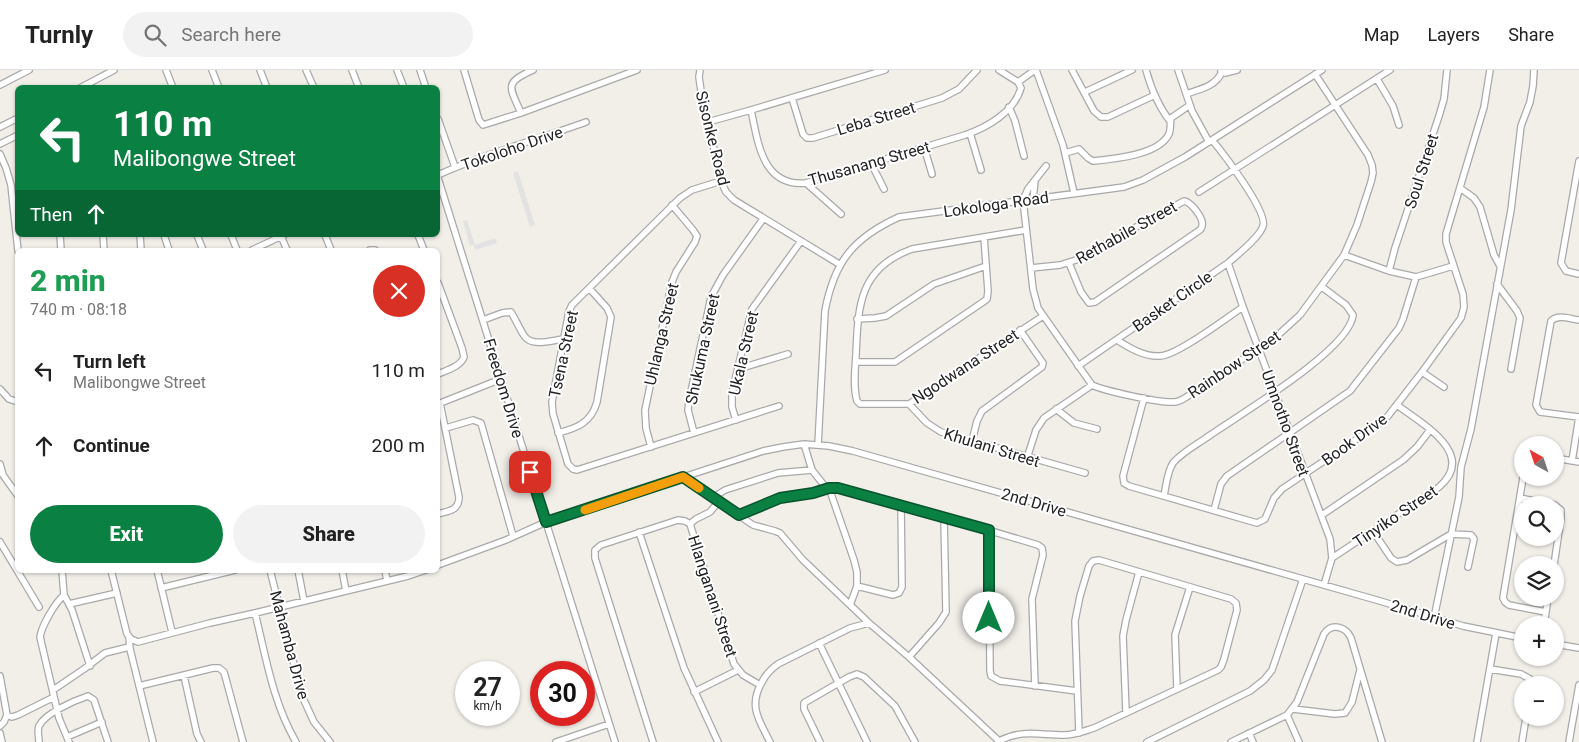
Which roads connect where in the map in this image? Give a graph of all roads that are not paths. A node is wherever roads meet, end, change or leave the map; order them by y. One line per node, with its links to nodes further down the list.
1 (29, 70): 29 (street)
2 (114, 70): 34 (street)
3 (166, 70): 35 (street)
4 (212, 70): 36 (street)
5 (260, 70): 37 (street)
6 (306, 70): 38 (street)
7 (352, 70): 39 (street)
8 (397, 70): 40 (street)
9 (420, 70): 41 (street)
10 (464, 70): 50 (street)
11 (533, 70): 50 (street)
12 (637, 70): 50 (street)
13 (700, 70): 54 (street, Sisonke Road)
14 (885, 70): 45 (street)
15 (977, 70): 45 (street, Leba Street)
16 (999, 70): 32 (street)
17 (1035, 70): 32 (street); 63 (street)
18 (1072, 70): 42 (street)
19 (1132, 70): 42 (street)
20 (1146, 70): 44 (street)
21 (1178, 70): 43 (street)
22 (1237, 70): 28 (street)
23 (1322, 70): 30 (street, Lokologa Road)
24 (1390, 70): 31 (street)
25 (1446, 70): 102 (street, Soul Street)
26 (1490, 70): 79 (street, Book Drive)
27 (1534, 70): 100 (street)
28 (1221, 71): 43 (street)
29 (15, 73): 33 (street)
30 (1315, 74): 47 (street, Rainbow Street); 60 (street, Lokologa Road)
31 (1377, 79): 47 (street); 56 (street)
32 (1018, 82): 48 (street, Thusanang Street)
33 (0, 85)
34 (86, 85)
35 (171, 85)
36 (218, 85)
37 (266, 85)
38 (313, 85)
39 (358, 85)
40 (403, 85)
41 (425, 85)
42 (1085, 92): 44 (street)
43 (1186, 94): 46 (street)
44 (1155, 95): 52 (street)
45 (792, 98): 49 (street)
46 (1190, 105): 52 (street); 60 (street)
47 (1336, 106): 71 (street); 94 (street, Rainbow Street)
48 (1009, 107): 58 (street, Thusanang Street); 65 (street)
49 (751, 110): 54 (street); 78 (street, Thusanang Street)
50 (521, 114)
51 (15, 120): 57 (street)
52 (1170, 121): 63 (street)
53 (586, 122): 69 (street, Tokoloho Drive)
54 (708, 122): 74 (street, Sisonke Road)
55 (440, 125): 69 (street)
56 (1399, 125)
57 (0, 127)
58 (970, 133): 62 (street, Thusanang Street); 70 (street)
59 (15, 136): 61 (street)
60 (1211, 141): 71 (street); 82 (street, Lokologa Road)
61 (0, 144)
62 (924, 147): 67 (street, Thusanang Street); 72 (street)
63 (1065, 153): 82 (street)
64 (0, 154): 87 (street)
65 (1024, 156)
66 (1579, 161): 77 (street)
67 (871, 163): 78 (street, Thusanang Street); 80 (street)
68 (1046, 166): 75 (street)
69 (455, 167): 73 (street, Tokoloho Drive)
70 (981, 170)
71 (1234, 170): 81 (street); 96 (street, Basket Circle)
72 (932, 174)
73 (440, 175)
74 (721, 181): 85 (street, Tsena Street); 88 (street, Sisonke Road)
75 (1035, 181): 83 (street); 84 (street)
76 (440, 182): 112 (street, Freedom Drive)
77 (1577, 182): 103 (street)
78 (806, 183): 86 (street)
79 (1460, 188): 99 (street, Book Drive); 100 (street)
80 (884, 189)
81 (1200, 192)
82 (1074, 193): 83 (street, Lokologa Road)
83 (1033, 198): 84 (street, Lokologa Road)
84 (1023, 200): 89 (street); 97 (street, Lokologa Road)
85 (672, 205): 108 (street, Tsena Street); 149 (street, Uhlanga Street)
86 (841, 214)
87 (15, 217)
88 (763, 219): 92 (street, Sisonke Road); 144 (street, Shukuma Street)
89 (1026, 230): 91 (street); 101 (street)
90 (280, 237): 93 (street)
91 (984, 237): 98 (street); 111 (street)
92 (801, 241): 97 (street, Sisonke Road); 121 (street, Ukala Street)
93 (256, 248)
94 (1344, 255): 102 (street); 106 (street, Rainbow Street)
95 (1069, 263): 95 (street, Rethabile Street); 101 (street, Rethabile Street)
96 (1228, 263): 109 (street, Umnotho Street); 116 (street, Basket Circle)
97 (839, 264): 148 (street, Lokologa Road)
98 (986, 266): 111 (street); 119 (street)
99 (1453, 266): 104 (street); 123 (street, Book Drive)
100 (1500, 266): 105 (street)
101 (1031, 268): 110 (street)
102 (1389, 271): 104 (street)
103 (1579, 274)
104 (1416, 277): 145 (street)
105 (1496, 284): 122 (street); 156 (street)
106 (1322, 287): 117 (street, Rainbow Street); 129 (street)
107 (440, 288): 124 (street)
108 (589, 288): 115 (street, Tsena Street); 143 (street)
109 (1243, 307): 116 (street, Basket Circle); 117 (street, Umnotho Street)
110 (1042, 316): 114 (street, Ngodwana Street); 120 (street)
111 (857, 319): 119 (street)
112 (483, 320): 115 (street); 125 (street, Freedom Drive)
113 (1579, 320): 138 (street)
114 (1020, 330): 133 (street, Ngodwana Street); 146 (street)
115 (564, 339): 143 (street, Tsena Street)
116 (1117, 340): 120 (street, Basket Circle)
117 (1259, 349): 129 (street, Umnotho Street); 130 (street, Rainbow Street)
118 (788, 354): 121 (street)
119 (856, 362): 133 (street, Ngodwana Street)
120 (1078, 366): 126 (street)
121 (738, 369): 139 (street, Ukala Street)
122 (1511, 369)
123 (1422, 372): 127 (street); 134 (street, Book Drive)
124 (440, 373)
125 (501, 379): 132 (street); 172 (street, Freedom Drive)
126 (1092, 385): 130 (street, Rainbow Street); 136 (street)
127 (1444, 387)
128 (0, 389): 131 (street)
129 (1275, 391): 145 (street, Umnotho Street); 164 (street)
130 (1144, 398): 164 (street, Book Drive)
131 (15, 402)
132 (440, 403)
133 (909, 404): 146 (street, Khulani Street)
134 (1397, 405): 142 (street); 160 (street, Book Drive)
135 (780, 406): 139 (street, Tsena Street)
136 (1056, 409): 141 (street); 150 (street)
137 (440, 410): 140 (street)
138 (1579, 417): 152 (street)
139 (736, 420): 144 (street, Tsena Street)
140 (446, 428): 168 (street); 179 (street)
141 (1098, 429)
142 (1430, 430): 155 (street); 169 (street)
143 (558, 433): 149 (street, Tsena Street)
144 (694, 433): 149 (street, Tsena Street)
145 (1290, 433): 160 (street, Umnotho Street); 167 (street)
146 (972, 441): 150 (street, Khulani Street)
147 (804, 444): 148 (street, 2nd Drive); 157 (street); 161 (street, 2nd Drive)
148 (818, 445): 196 (street, 2nd Drive)
149 (651, 448)
150 (1027, 458): 159 (street, Khulani Street)
151 (1564, 460): 152 (street)
152 (1572, 461): 153 (street)
153 (1579, 462)
154 (0, 464): 158 (street)
155 (1453, 466): 156 (street); 175 (street, Tinyiko Street)
156 (1461, 467): 178 (street)
157 (812, 470): 162 (street); 165 (street)
158 (1, 472): 163 (street)
159 (1084, 473)
160 (1305, 474): 167 (street, Book Drive); 169 (street, Umnotho Street)
161 (683, 477): 165 (street); 172 (street, 2nd Drive)
162 (828, 488): 166 (street); 170 (street); 199 (street)
163 (15, 492)
164 (1164, 496): 167 (street, Book Drive)
165 (717, 499): 170 (street); 173 (street)
166 (901, 504): 171 (street); 199 (street)
167 (1214, 510)
168 (440, 513)
169 (1322, 514): 181 (street, Umnotho Street)
170 (739, 515): 207 (street)
171 (944, 518): 174 (street); 224 (street)
172 (546, 522): 179 (street, 2nd Drive); 248 (street, Freedom Drive)
173 (690, 524): 176 (street); 227 (street, Hlanganani Street)
174 (989, 530): 236 (street); 236 (street)
175 (1373, 531): 178 (street); 181 (street, Tinyiko Street)
176 (639, 532): 240 (street); 266 (street)
177 (1514, 533): 211 (street)
178 (1451, 534): 183 (street); 214 (street)
179 (513, 536): 182 (street, 2nd Drive)
180 (0, 542): 184 (street)
181 (1332, 558): 198 (street, Umnotho Street)
182 (440, 564)
183 (1468, 566)
184 (15, 567)
185 (1139, 572): 200 (street); 239 (street); 244 (street)
186 (19, 573): 209 (street)
187 (62, 573): 204 (street)
188 (112, 573): 203 (street)
189 (158, 573): 201 (street)
190 (223, 573): 201 (street)
191 (271, 573): 210 (street, Mahamba Drive)
192 (299, 573): 205 (street)
193 (343, 573): 202 (street)
194 (386, 573): 197 (street)
195 (418, 573): 197 (street)
196 (1303, 579): 198 (street, 2nd Drive); 272 (street)
197 (387, 581): 202 (street)
198 (1324, 585): 214 (street, 2nd Drive)
199 (857, 586): 207 (street)
200 (1190, 587): 237 (street); 237 (street)
201 (161, 588): 216 (street)
202 (346, 591): 205 (street)
203 (117, 593): 206 (street); 219 (street)
204 (64, 595): 206 (street); 238 (street)
205 (304, 601): 210 (street)
206 (69, 604): 225 (street)
207 (850, 605): 215 (street)
208 (1547, 606): 211 (street)
209 (39, 607)
210 (279, 607): 212 (street); 263 (street, Mahamba Drive)
211 (1546, 612): 213 (street)
212 (255, 613): 216 (street); 262 (street)
213 (1545, 616)
214 (1434, 618): 217 (street, 2nd Drive)
215 (869, 624): 220 (street); 224 (street)
216 (172, 632): 219 (street)
217 (1496, 633): 218 (street, 2nd Drive); 226 (street)
218 (1514, 636)
219 (131, 639): 222 (street)
220 (819, 643): 232 (street); 233 (street)
221 (1564, 646): 223 (street)
222 (129, 647): 225 (street); 235 (street)
223 (1579, 648)
224 (909, 657): 255 (street)
225 (90, 666): 238 (street)
226 (1490, 669): 231 (street); 277 (street)
227 (738, 670): 233 (street, Hlanganani Street); 240 (street)
228 (1360, 670): 242 (street); 242 (street); 276 (street)
229 (0, 676): 245 (street)
230 (184, 676): 235 (street); 260 (street); 261 (street)
231 (1525, 676)
232 (839, 682): 269 (street); 270 (street); 271 (street)
233 (760, 684): 268 (street)
234 (1579, 685): 279 (street)
235 (139, 686): 259 (street)
236 (1035, 686): 239 (street)
237 (1177, 688): 244 (street)
238 (53, 690): 241 (street)
239 (1077, 691): 252 (street)
240 (694, 692): 267 (street)
241 (54, 698): 243 (street); 245 (street)
242 (1293, 709): 246 (street)
243 (57, 710): 247 (street); 254 (street); 257 (street)
244 (1126, 712): 252 (street)
245 (7, 714): 249 (street)
246 (1287, 715): 253 (street); 275 (street)
247 (102, 722): 254 (street); 258 (street)
248 (609, 724): 264 (street); 265 (street, Freedom Drive)
249 (0, 726)
250 (1525, 726): 278 (street)
251 (0, 733): 256 (street)
252 (1079, 733): 255 (street)
253 (1249, 733): 273 (street); 274 (street)
254 (68, 739)
255 (999, 741)
256 (2, 742)
257 (39, 742)
258 (108, 742)
259 (153, 742)
260 (201, 742)
261 (243, 742)
262 (296, 742)
263 (330, 742)
264 (557, 742)
265 (614, 742)
266 (653, 742)
267 (718, 742)
268 (770, 742)
269 (820, 742)
270 (868, 742)
271 (915, 742)
272 (1148, 742)
273 (1231, 742)
274 (1254, 742)
275 (1299, 742)
276 (1382, 742)
277 (1477, 742)
278 (1522, 742)
279 (1569, 742)

